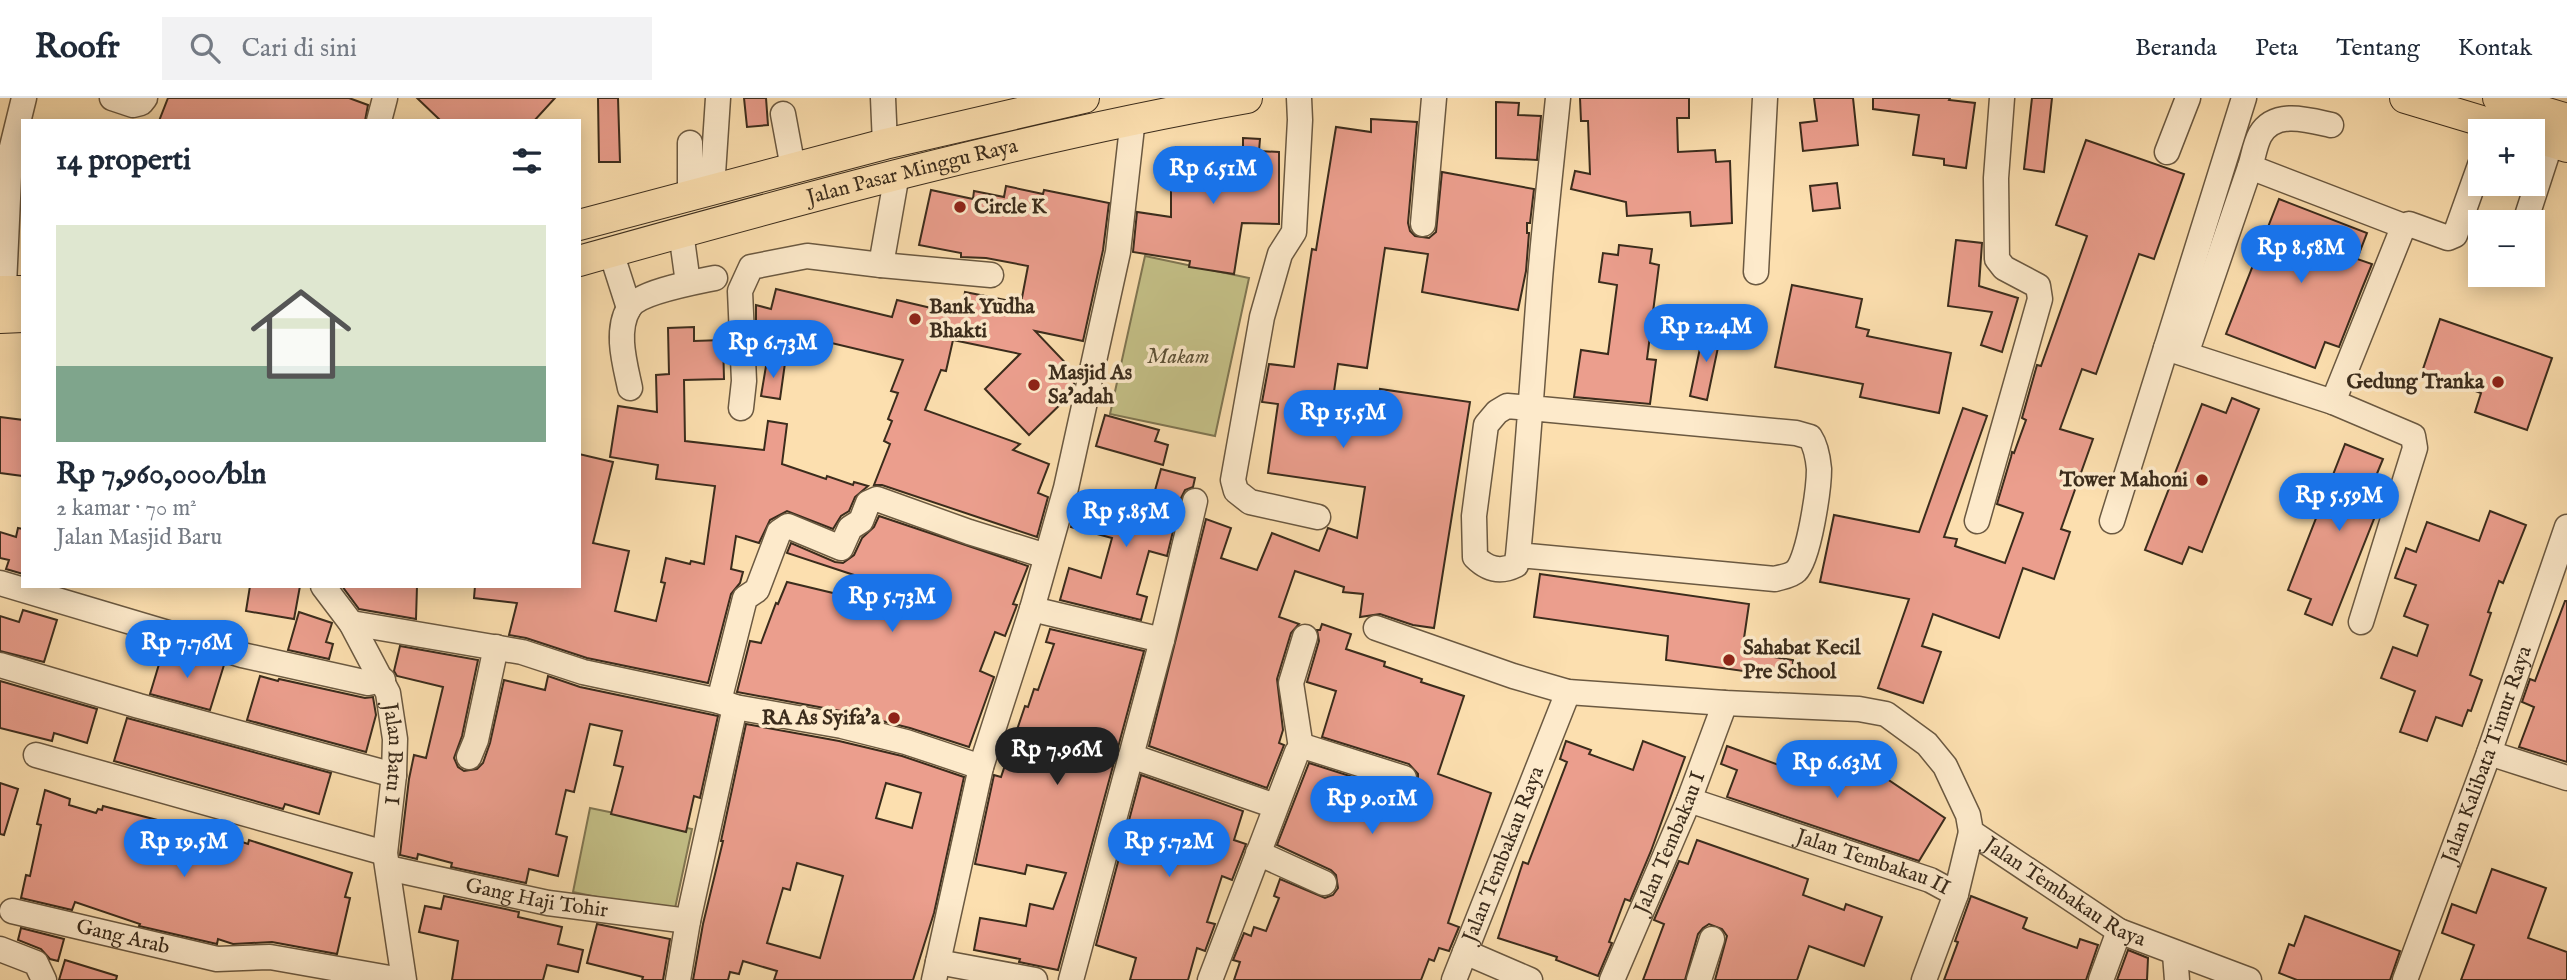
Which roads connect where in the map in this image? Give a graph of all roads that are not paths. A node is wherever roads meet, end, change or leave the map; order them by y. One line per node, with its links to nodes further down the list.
1 (112, 98): 2 (street)
2 (145, 98)
3 (386, 98): 17 (street)
4 (1084, 98): 20 (main road, Jalan Pasar Minggu Raya)
5 (1247, 98): 16 (main road, Jalan Pasar Minggu Raya)
6 (1299, 98): 49 (street)
7 (1434, 98): 31 (street)
8 (1558, 98): 47 (street)
9 (1765, 98): 37 (street)
10 (2002, 98): 50 (street)
11 (2188, 98): 23 (street)
12 (2245, 98): 43 (street)
13 (2405, 98): 18 (main road)
14 (14, 110): 41 (street)
15 (717, 110): 26 (street)
16 (1133, 118): 27 (main road, Jalan Pasar Minggu Raya); 53 (street)
17 (380, 119)
18 (2492, 119)
19 (784, 121): 24 (street)
20 (884, 121): 24 (main road, Jalan Pasar Minggu Raya)
21 (2331, 125): 25 (street)
22 (2550, 125): 29 (street)
23 (2167, 152)
24 (791, 161): 26 (main road, Jalan Pasar Minggu Raya)
25 (2250, 167): 32 (street); 43 (street)
26 (697, 171): 30 (main road, Jalan Pasar Minggu Raya)
27 (897, 174): 33 (main road, Jalan Pasar Minggu Raya); 36 (street)
28 (2469, 196): 32 (street)
29 (2531, 210)
30 (581, 224)
31 (1423, 224)
32 (2406, 227): 45 (street)
33 (681, 233): 34 (main road, Jalan Pasar Minggu Raya); 40 (street)
34 (611, 252): 35 (main road, Jalan Pasar Minggu Raya); 42 (street)
35 (581, 260)
36 (881, 265): 38 (street); 46 (street)
37 (1756, 272)
38 (991, 275)
39 (715, 278): 40 (street)
40 (688, 283): 42 (street)
41 (9, 304)
42 (629, 308): 44 (street)
43 (2176, 351): 45 (street); 51 (street)
44 (630, 388)
45 (2333, 402): 58 (street)
46 (741, 408)
47 (1530, 408): 54 (street); 54 (street); 54 (street)
48 (1195, 501): 62 (street)
49 (1318, 517)
50 (1977, 521)
51 (2112, 521)
52 (2567, 527): 70 (street, Jalan Kalibata Timur Raya)
53 (1046, 555): 57 (street); 68 (street)
54 (1518, 555)
55 (0, 583): 65 (street)
56 (325, 588): 59 (street, Jalan Batu I)
57 (1032, 608): 62 (street); 74 (street)
58 (2361, 622)
59 (351, 623): 63 (street); 65 (street, Jalan Batu I)
60 (1376, 628): 66 (street, Jalan Tembakau Raya)
61 (1305, 637): 69 (street)
62 (1162, 640): 73 (street)
63 (496, 647): 68 (street); 72 (street)
64 (0, 665): 75 (street)
65 (383, 680): 75 (street, Jalan Batu I)
66 (1568, 692): 67 (street, Jalan Tembakau Raya); 90 (street, Jalan Tembakau Raya)
67 (1725, 703): 78 (street, Jalan Tembakau I); 80 (street, Jalan Tembakau Raya)
68 (727, 704): 74 (street); 86 (street)
69 (1301, 748): 76 (street); 79 (street)
70 (2489, 753): 77 (street); 107 (street, Jalan Kalibata Timur Raya)
71 (36, 755): 82 (street, Gang Haji Tohir)
72 (469, 757)
73 (1131, 757): 79 (street); 97 (street)
74 (981, 767): 92 (street)
75 (394, 775): 82 (street, Jalan Batu I)
76 (1404, 778)
77 (2567, 778)
78 (1689, 800): 84 (street, Jalan Tembakau II); 101 (street, Jalan Tembakau I)
79 (1275, 806): 81 (street)
80 (1971, 832): 84 (street, Jalan Tembakau II); 87 (street, Jalan Tembakau Raya)
81 (1258, 853): 83 (street); 98 (street)
82 (387, 861): 86 (street, Gang Haji Tohir); 94 (street, Jalan Batu I)
83 (1324, 883)
84 (1956, 894): 103 (street)
85 (12, 911): 94 (street, Gang Arab)
86 (688, 922): 95 (street)
87 (2119, 931): 91 (street, Jalan Tembakau Raya); 104 (street)
88 (1712, 939): 102 (street)
89 (0, 949): 93 (street)
90 (1465, 952): 99 (street, Jalan Tembakau Raya); 100 (street)
91 (2175, 954): 105 (street); 106 (street, Jalan Tembakau Raya)
92 (936, 971): 96 (street)
93 (44, 980)
94 (403, 980)
95 (678, 980)
96 (1035, 980)
97 (1071, 980)
98 (1210, 980)
99 (1454, 980)
100 (1530, 980)
101 (1612, 980)
102 (1699, 980)
103 (1924, 980)
104 (2101, 980)
105 (2177, 980)
106 (2249, 980)
107 (2405, 980)

